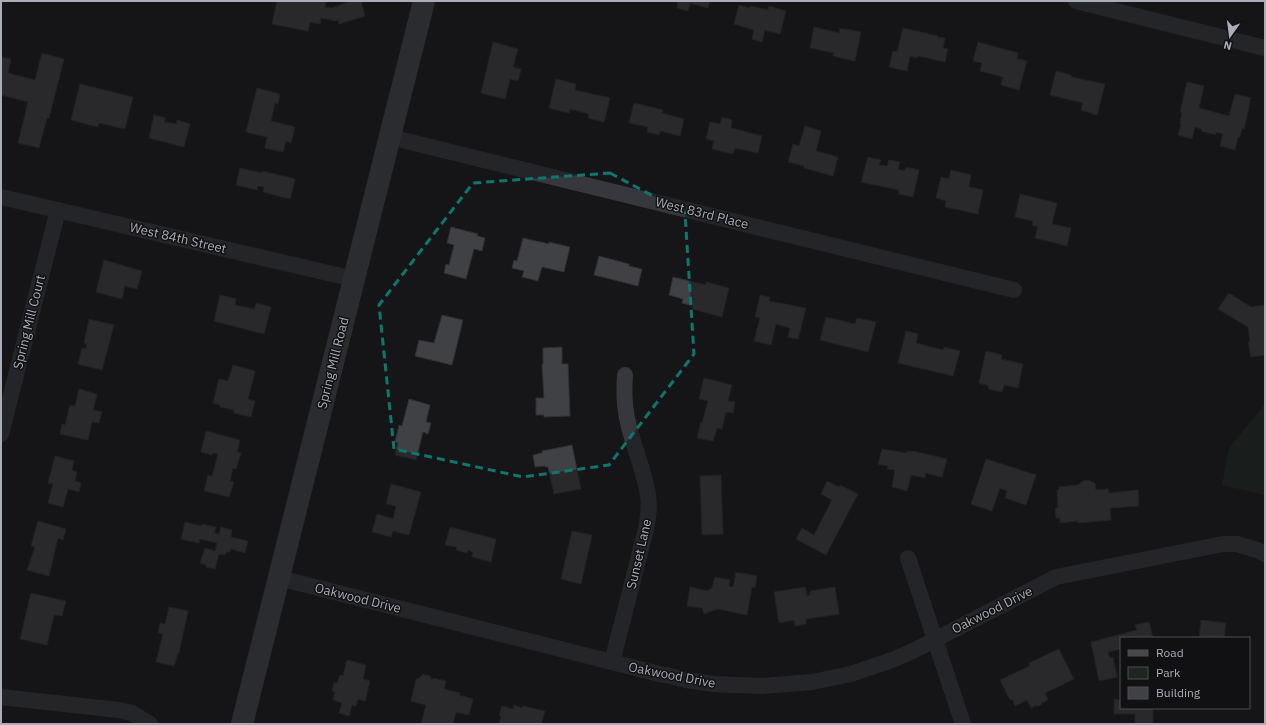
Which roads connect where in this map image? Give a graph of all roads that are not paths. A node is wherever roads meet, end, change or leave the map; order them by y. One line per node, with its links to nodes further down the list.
1 (424, 1): 4 (street, Spring Mill Road)
2 (1076, 1): 3 (street)
3 (1265, 48)
4 (390, 137): 7 (street, Spring Mill Road); 8 (street, West 83rd Place)
5 (1, 197): 6 (street, West 84th Street)
6 (58, 210): 7 (street, West 84th Street); 10 (street, Spring Mill Court)
7 (354, 279): 13 (street, Spring Mill Road)
8 (1014, 290)
9 (625, 375): 15 (street, Sunset Lane)
10 (1, 434)
11 (1265, 554): 14 (street, Oakwood Drive)
12 (908, 558): 14 (street)
13 (279, 578): 15 (street, Oakwood Drive); 18 (street, Spring Mill Road)
14 (935, 640): 15 (street, Oakwood Drive); 19 (street)
15 (612, 662)
16 (1, 697): 17 (street)
17 (150, 724)
18 (242, 724)
19 (963, 724)

